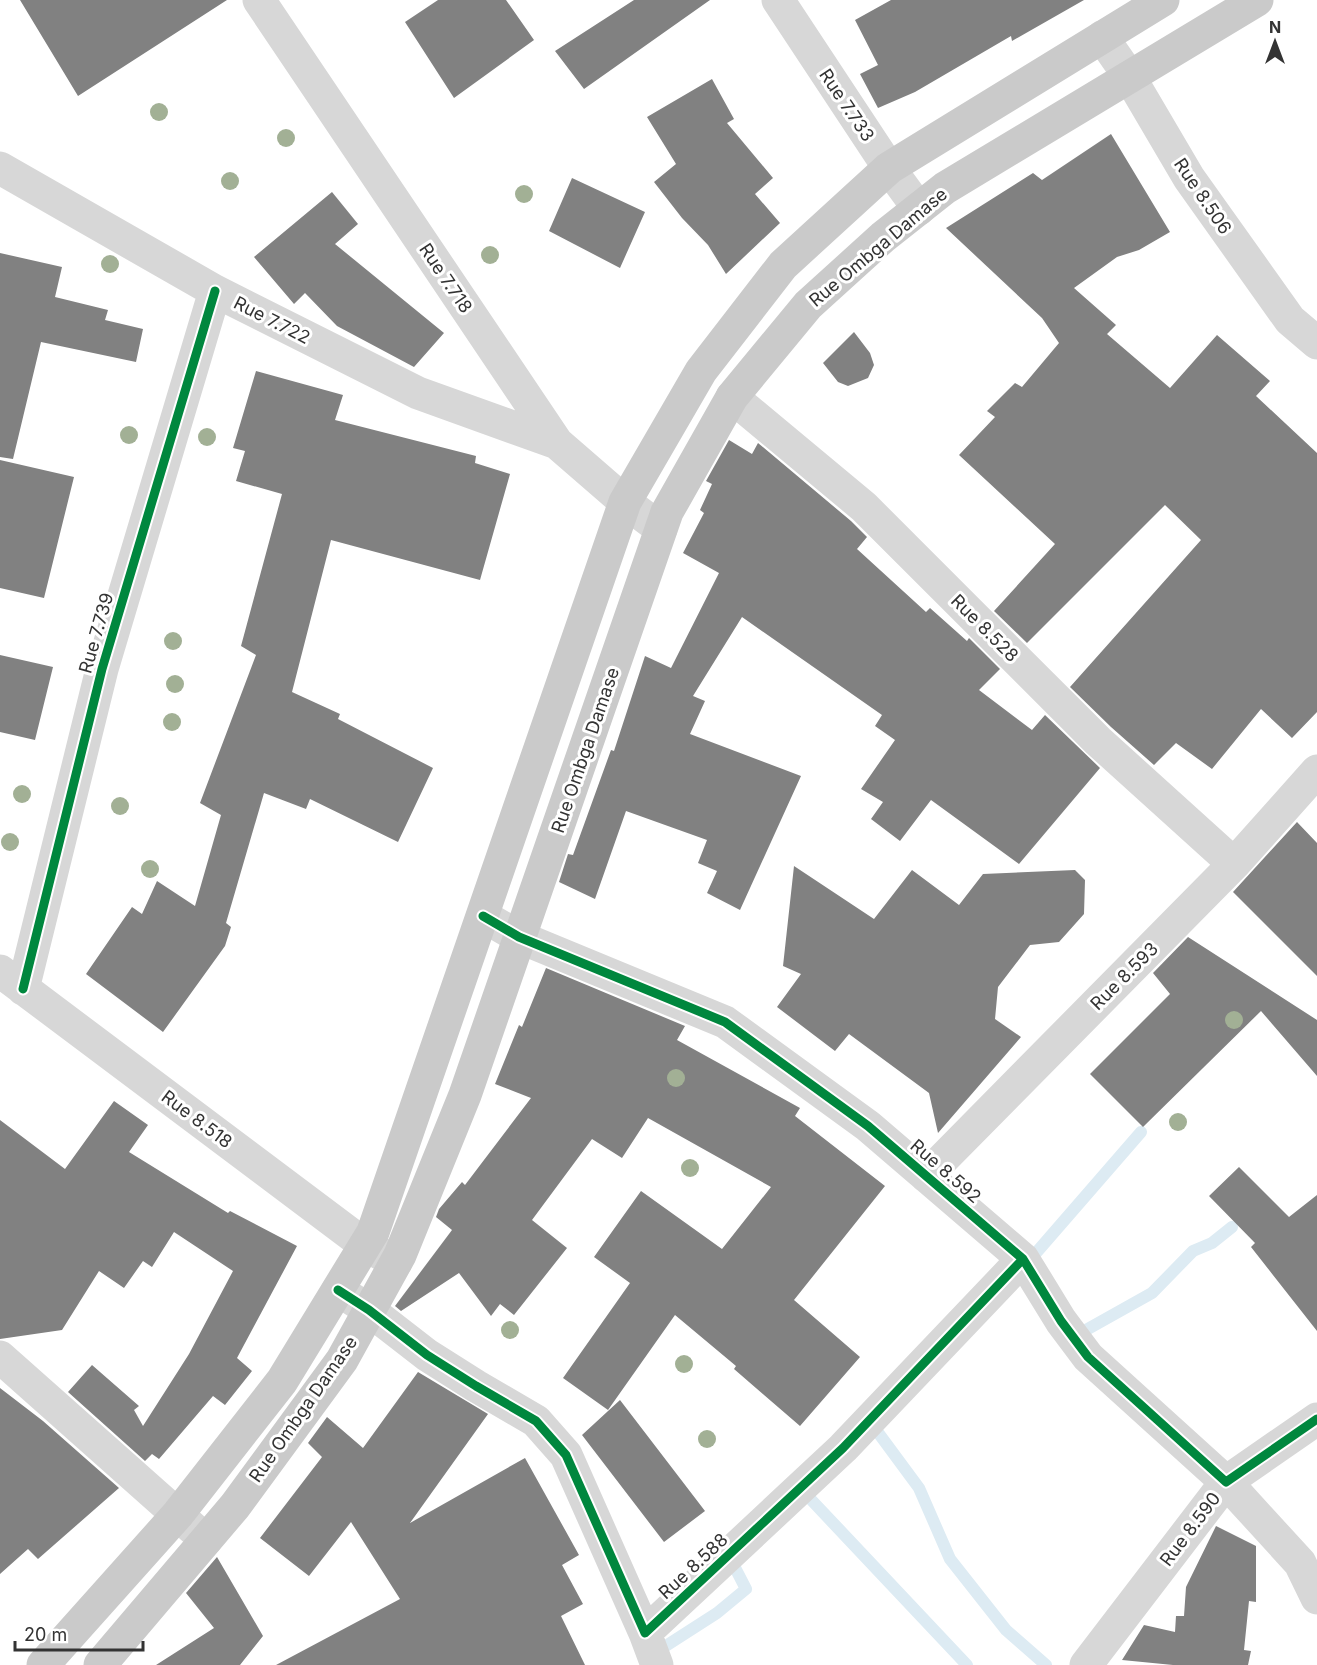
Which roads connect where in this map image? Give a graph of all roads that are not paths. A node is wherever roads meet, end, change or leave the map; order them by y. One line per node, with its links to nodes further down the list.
1 (259, 0): 13 (street, Rue 7.718)
2 (778, 0): 8 (street, Rue 7.733)
3 (1163, 0): 5 (main road, Rue Ombga Damase)
4 (1257, 0): 6 (main road, Rue Ombga Damase)
5 (1102, 37): 6 (street, Rue 8.506); 8 (main road, Rue Ombga Damase)
6 (1129, 76): 9 (main road, Rue Ombga Damase); 11 (street, Rue 8.506)
7 (0, 168): 10 (street, Rue 7.722)
8 (889, 168): 9 (street, Rue 7.733); 14 (main road, Rue Ombga Damase)
9 (919, 209): 12 (main road, Rue Ombga Damase)
10 (215, 291): 13 (street, Rue 7.722); 20 (street, Rue 7.739)
11 (1317, 343)
12 (732, 397): 15 (main road, Rue Ombga Damase); 17 (street, Rue 8.528)
13 (557, 443): 14 (street, Rue 7.718)
14 (625, 502): 15 (street, Rue 7.718); 18 (main road, Rue Ombga Damase)
15 (662, 530): 19 (main road, Rue Ombga Damase)
16 (1317, 771): 17 (street, Rue 8.593)
17 (1234, 864): 21 (street, Rue 8.593)
18 (483, 916): 19 (street, Rue 8.592); 22 (main road, Rue Ombga Damase)
19 (519, 938): 21 (street, Rue 8.592); 24 (main road, Rue Ombga Damase)
20 (11, 980): 22 (street, Rue 8.518)
21 (926, 1176): 23 (street, Rue 8.592)
22 (365, 1245): 24 (street, Rue 8.518); 25 (main road, Rue Ombga Damase)
23 (1023, 1259): 29 (street, Rue 8.592); 33 (street, Rue 8.588)
24 (396, 1262): 26 (main road, Rue Ombga Damase)
25 (338, 1290): 26 (street, Rue 8.588); 30 (main road, Rue Ombga Damase)
26 (369, 1310): 31 (main road, Rue Ombga Damase); 33 (street, Rue 8.588)
27 (0, 1357): 30 (street)
28 (1317, 1419): 29 (street)
29 (1226, 1482): 32 (street, Rue 8.590); 37 (street, Rue 8.590)
30 (178, 1514): 31 (street); 34 (main road, Rue Ombga Damase)
31 (206, 1540): 35 (main road, Rue Ombga Damase)
32 (1317, 1598)
33 (645, 1633): 36 (street)
34 (43, 1665)
35 (100, 1665)
36 (657, 1665)
37 (1086, 1665)

